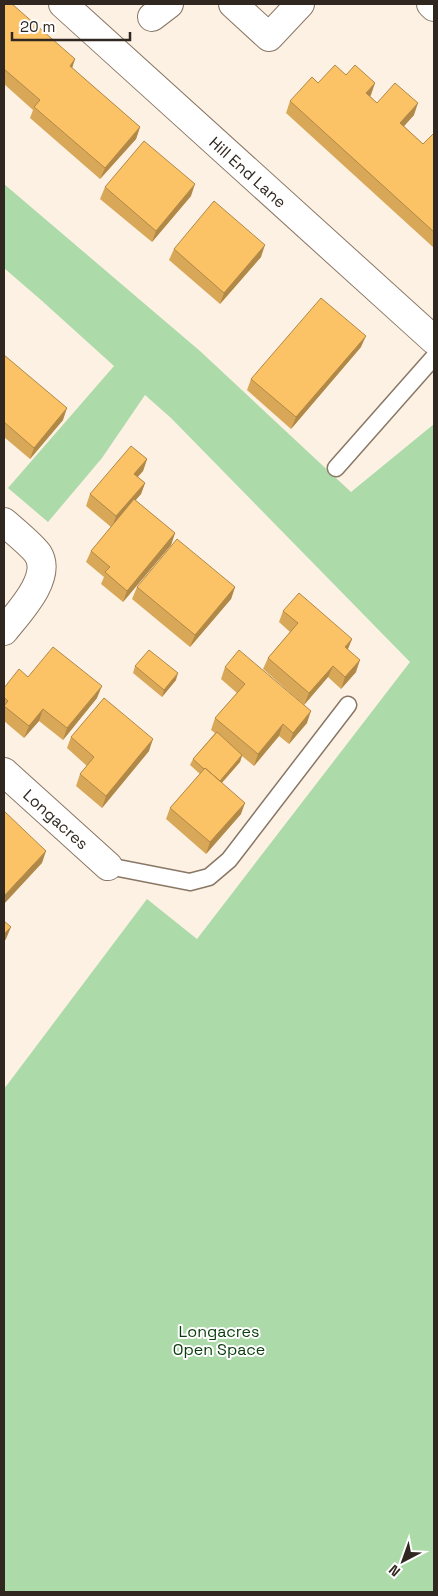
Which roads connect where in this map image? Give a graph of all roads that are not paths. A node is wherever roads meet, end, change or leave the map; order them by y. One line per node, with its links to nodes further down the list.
1 (63, 4): 6 (street, Hill End Lane)
2 (233, 4): 3 (street)
3 (300, 4)
4 (431, 4): 5 (street)
5 (434, 6)
6 (434, 340)
7 (434, 357): 8 (lane)
8 (336, 468)
9 (4, 522): 10 (street)
10 (4, 631)
11 (348, 705): 13 (lane)
12 (4, 772): 13 (street, Longacres)
13 (108, 866)

